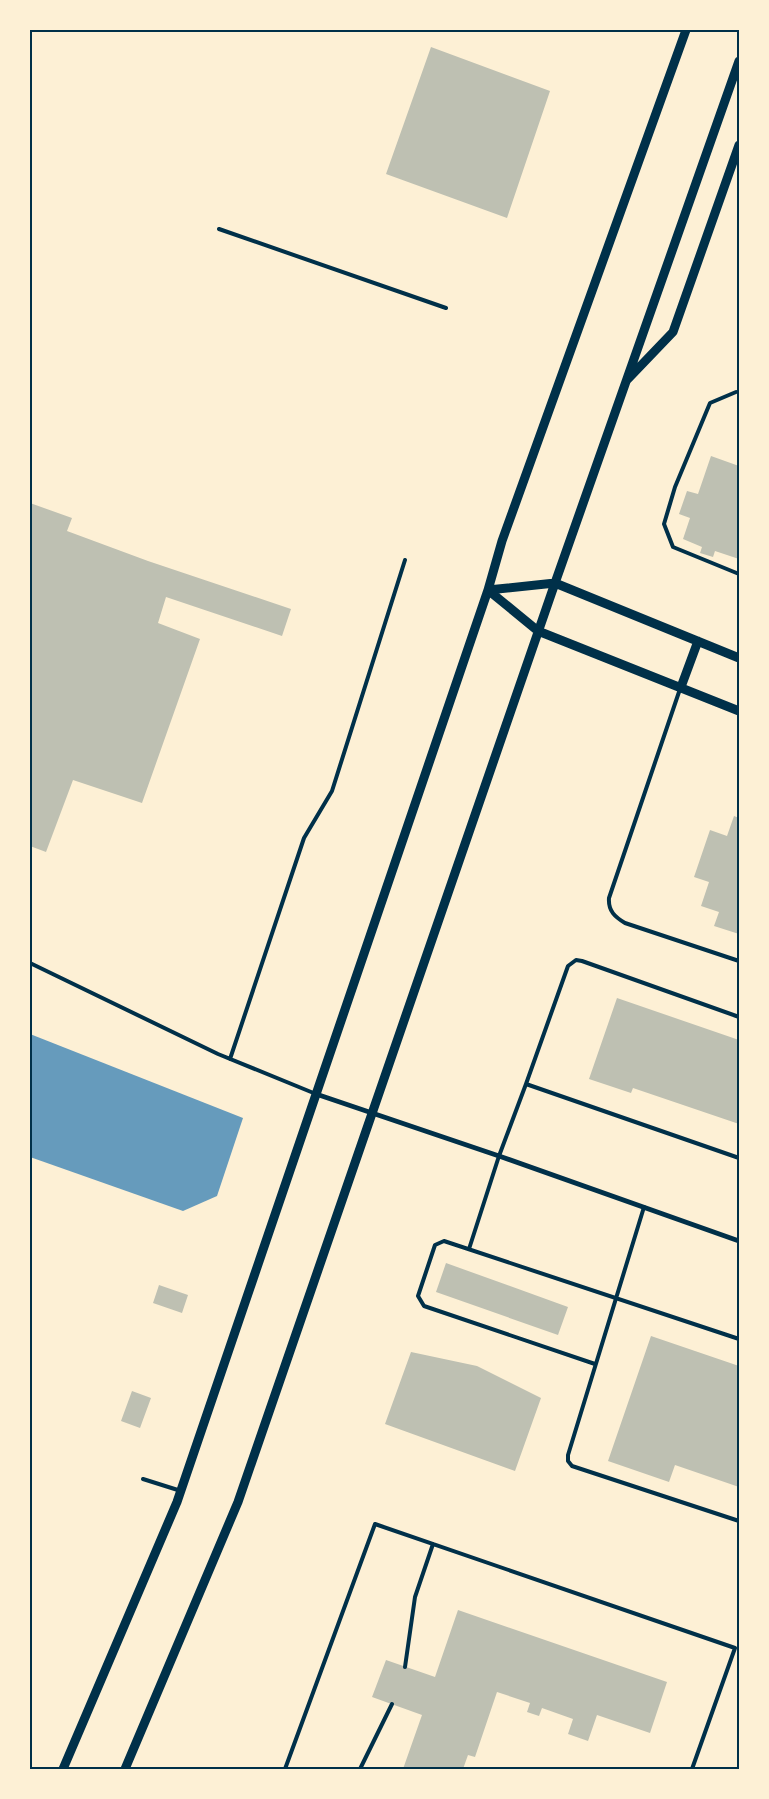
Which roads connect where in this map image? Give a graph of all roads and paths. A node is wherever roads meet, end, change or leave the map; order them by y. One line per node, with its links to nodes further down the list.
1 (686, 30): 11 (street)
2 (739, 61): 6 (street)
3 (739, 145): 6 (street)
4 (219, 229): 5 (lane)
5 (446, 308)
6 (626, 382): 10 (street)
7 (736, 392): 9 (lane)
8 (405, 560): 20 (lane)
9 (739, 574)
10 (554, 583): 11 (street); 12 (street); 13 (street)
11 (488, 590): 12 (street); 22 (street)
12 (538, 631): 15 (street); 23 (street)
13 (698, 641): 14 (street); 15 (street)
14 (739, 658)
15 (681, 687): 16 (street); 17 (lane)
16 (739, 711)
17 (739, 961)
18 (30, 963): 20 (lane)
19 (739, 1017): 21 (lane)
20 (230, 1059): 22 (lane)
21 (526, 1084): 24 (lane); 25 (lane)
22 (316, 1094): 23 (street); 33 (street)
23 (372, 1112): 24 (street); 40 (street)
24 (499, 1156): 26 (street); 28 (lane)
25 (739, 1158)
26 (644, 1207): 27 (street); 29 (lane)
27 (739, 1241)
28 (469, 1249): 29 (lane); 31 (lane)
29 (616, 1298): 30 (lane); 31 (lane)
30 (739, 1339)
31 (595, 1364): 34 (lane)
32 (143, 1479): 33 (lane)
33 (181, 1491): 39 (street)
34 (739, 1521)
35 (433, 1544): 36 (lane); 37 (lane); 41 (lane)
36 (737, 1649): 43 (lane)
37 (405, 1667)
38 (392, 1704): 42 (lane)
39 (62, 1769)
40 (125, 1769)
41 (284, 1769)
42 (360, 1769)
43 (692, 1769)

